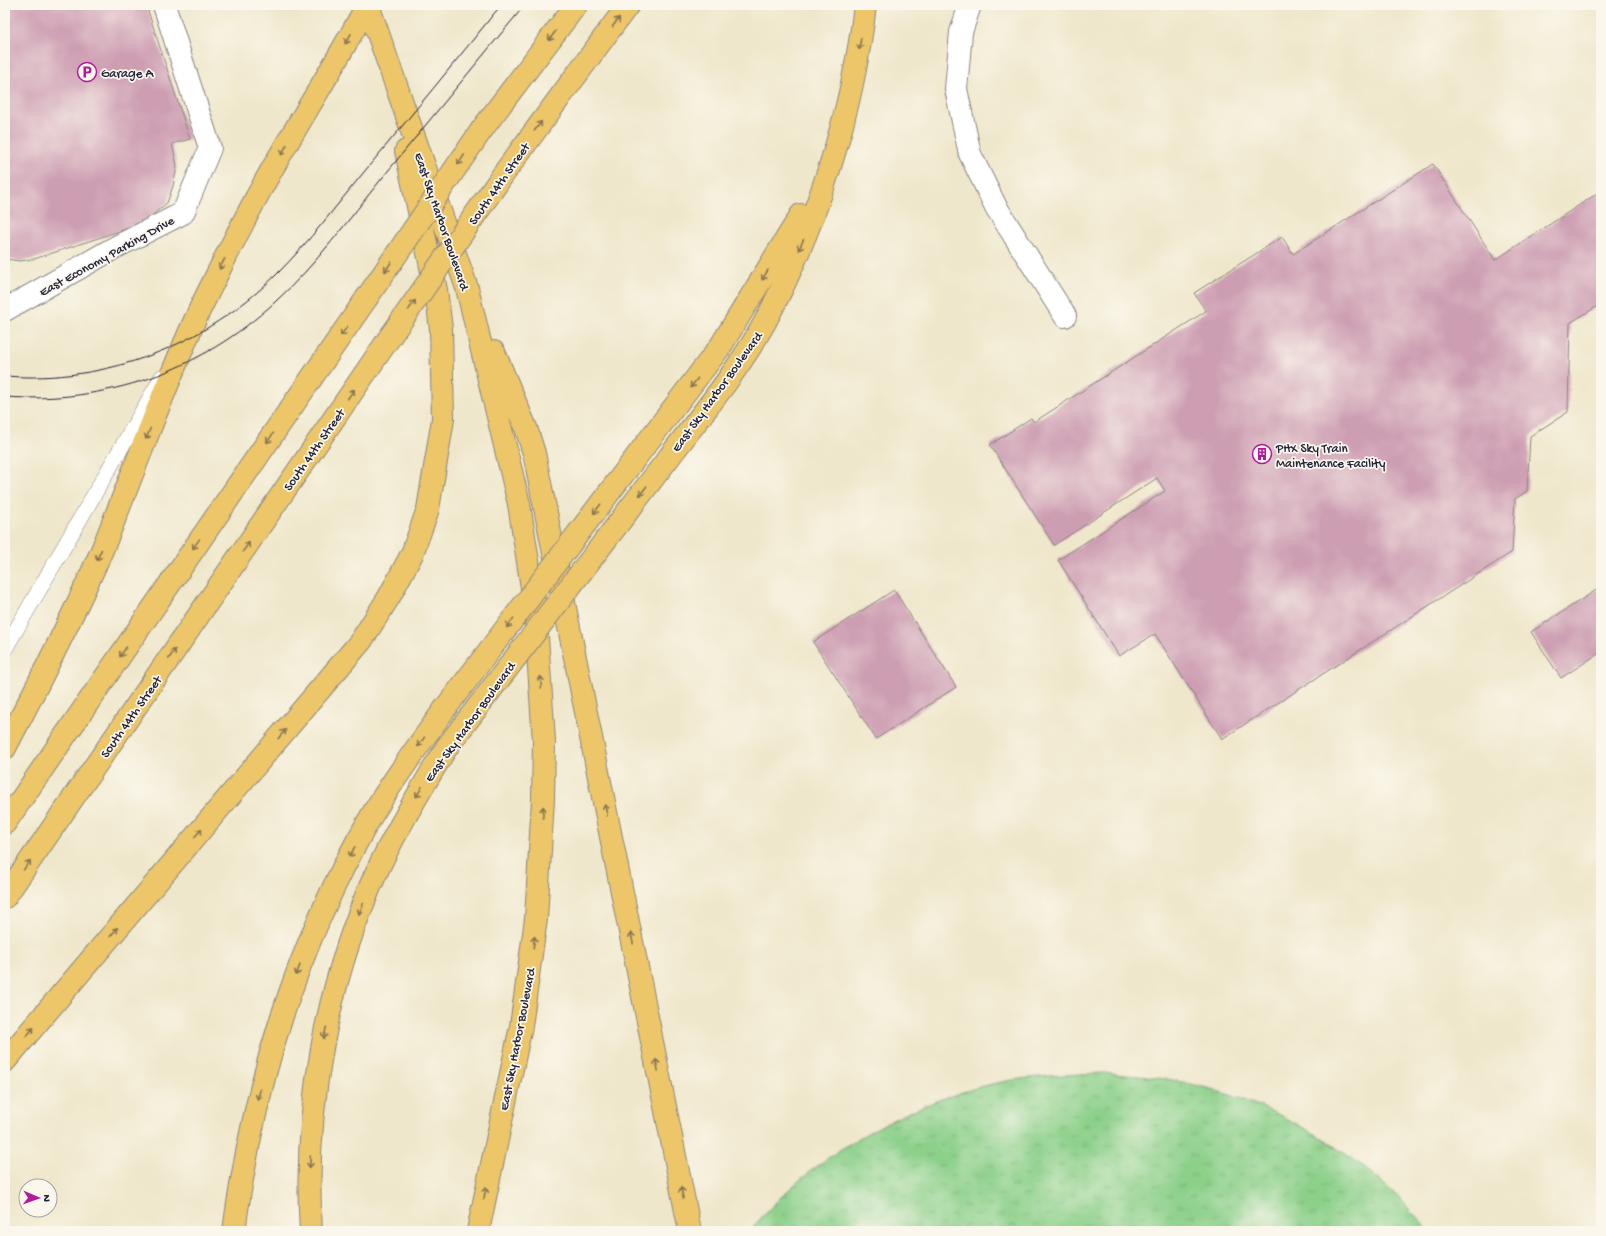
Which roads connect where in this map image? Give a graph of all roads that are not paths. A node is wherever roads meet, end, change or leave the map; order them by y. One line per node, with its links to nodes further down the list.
1 (164, 5): 10 (street, East Economy Parking Drive)
2 (367, 5): 7 (main road, East Sky Harbor Boulevard); 11 (main road, one-way to 11)
3 (576, 5): 15 (main road, one-way to 15, bridge)
4 (628, 5): 16 (main road, South 44th Street, one-way to 4, bridge)
5 (865, 5): 8 (main road, East Sky Harbor Boulevard, one-way to 8)
6 (970, 5): 12 (street)
7 (380, 41): 9 (main road, East Sky Harbor Boulevard); 17 (main road, one-way to 7)
8 (829, 169): 18 (main road, one-way to 18, bridge); 19 (main road, East Sky Harbor Boulevard, one-way to 19, bridge)
9 (467, 288): 20 (main road, East Sky Harbor Boulevard, one-way to 9); 21 (main road, one-way to 9)
10 (5, 310)
11 (199, 312): 13 (lane); 14 (main road, one-way to 14)
12 (1065, 316)
13 (5, 649)
14 (5, 748)
15 (5, 823)
16 (5, 897)
17 (5, 1061)
18 (234, 1231)
19 (310, 1231)
20 (478, 1231)
21 (690, 1231)

